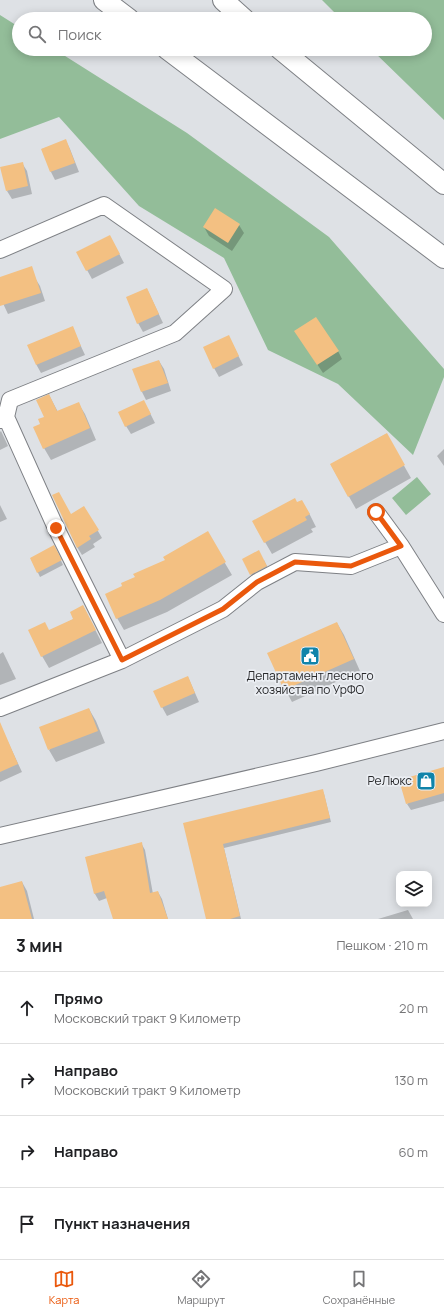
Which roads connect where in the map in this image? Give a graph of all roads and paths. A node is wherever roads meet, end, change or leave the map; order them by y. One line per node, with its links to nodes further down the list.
1 (104, 0): 3 (main road)
2 (223, 0): 4 (main road)
3 (120, 12)
4 (236, 12)
5 (176, 56): 9 (main road)
6 (289, 56): 7 (main road)
7 (444, 184)
8 (0, 250): 10 (street)
9 (444, 258)
10 (3, 419): 14 (street)
11 (376, 512): 12 (street)
12 (401, 546): 13 (street); 14 (street)
13 (444, 614)
14 (122, 660): 15 (street)
15 (0, 708)
16 (444, 731): 17 (street)
17 (0, 836)

